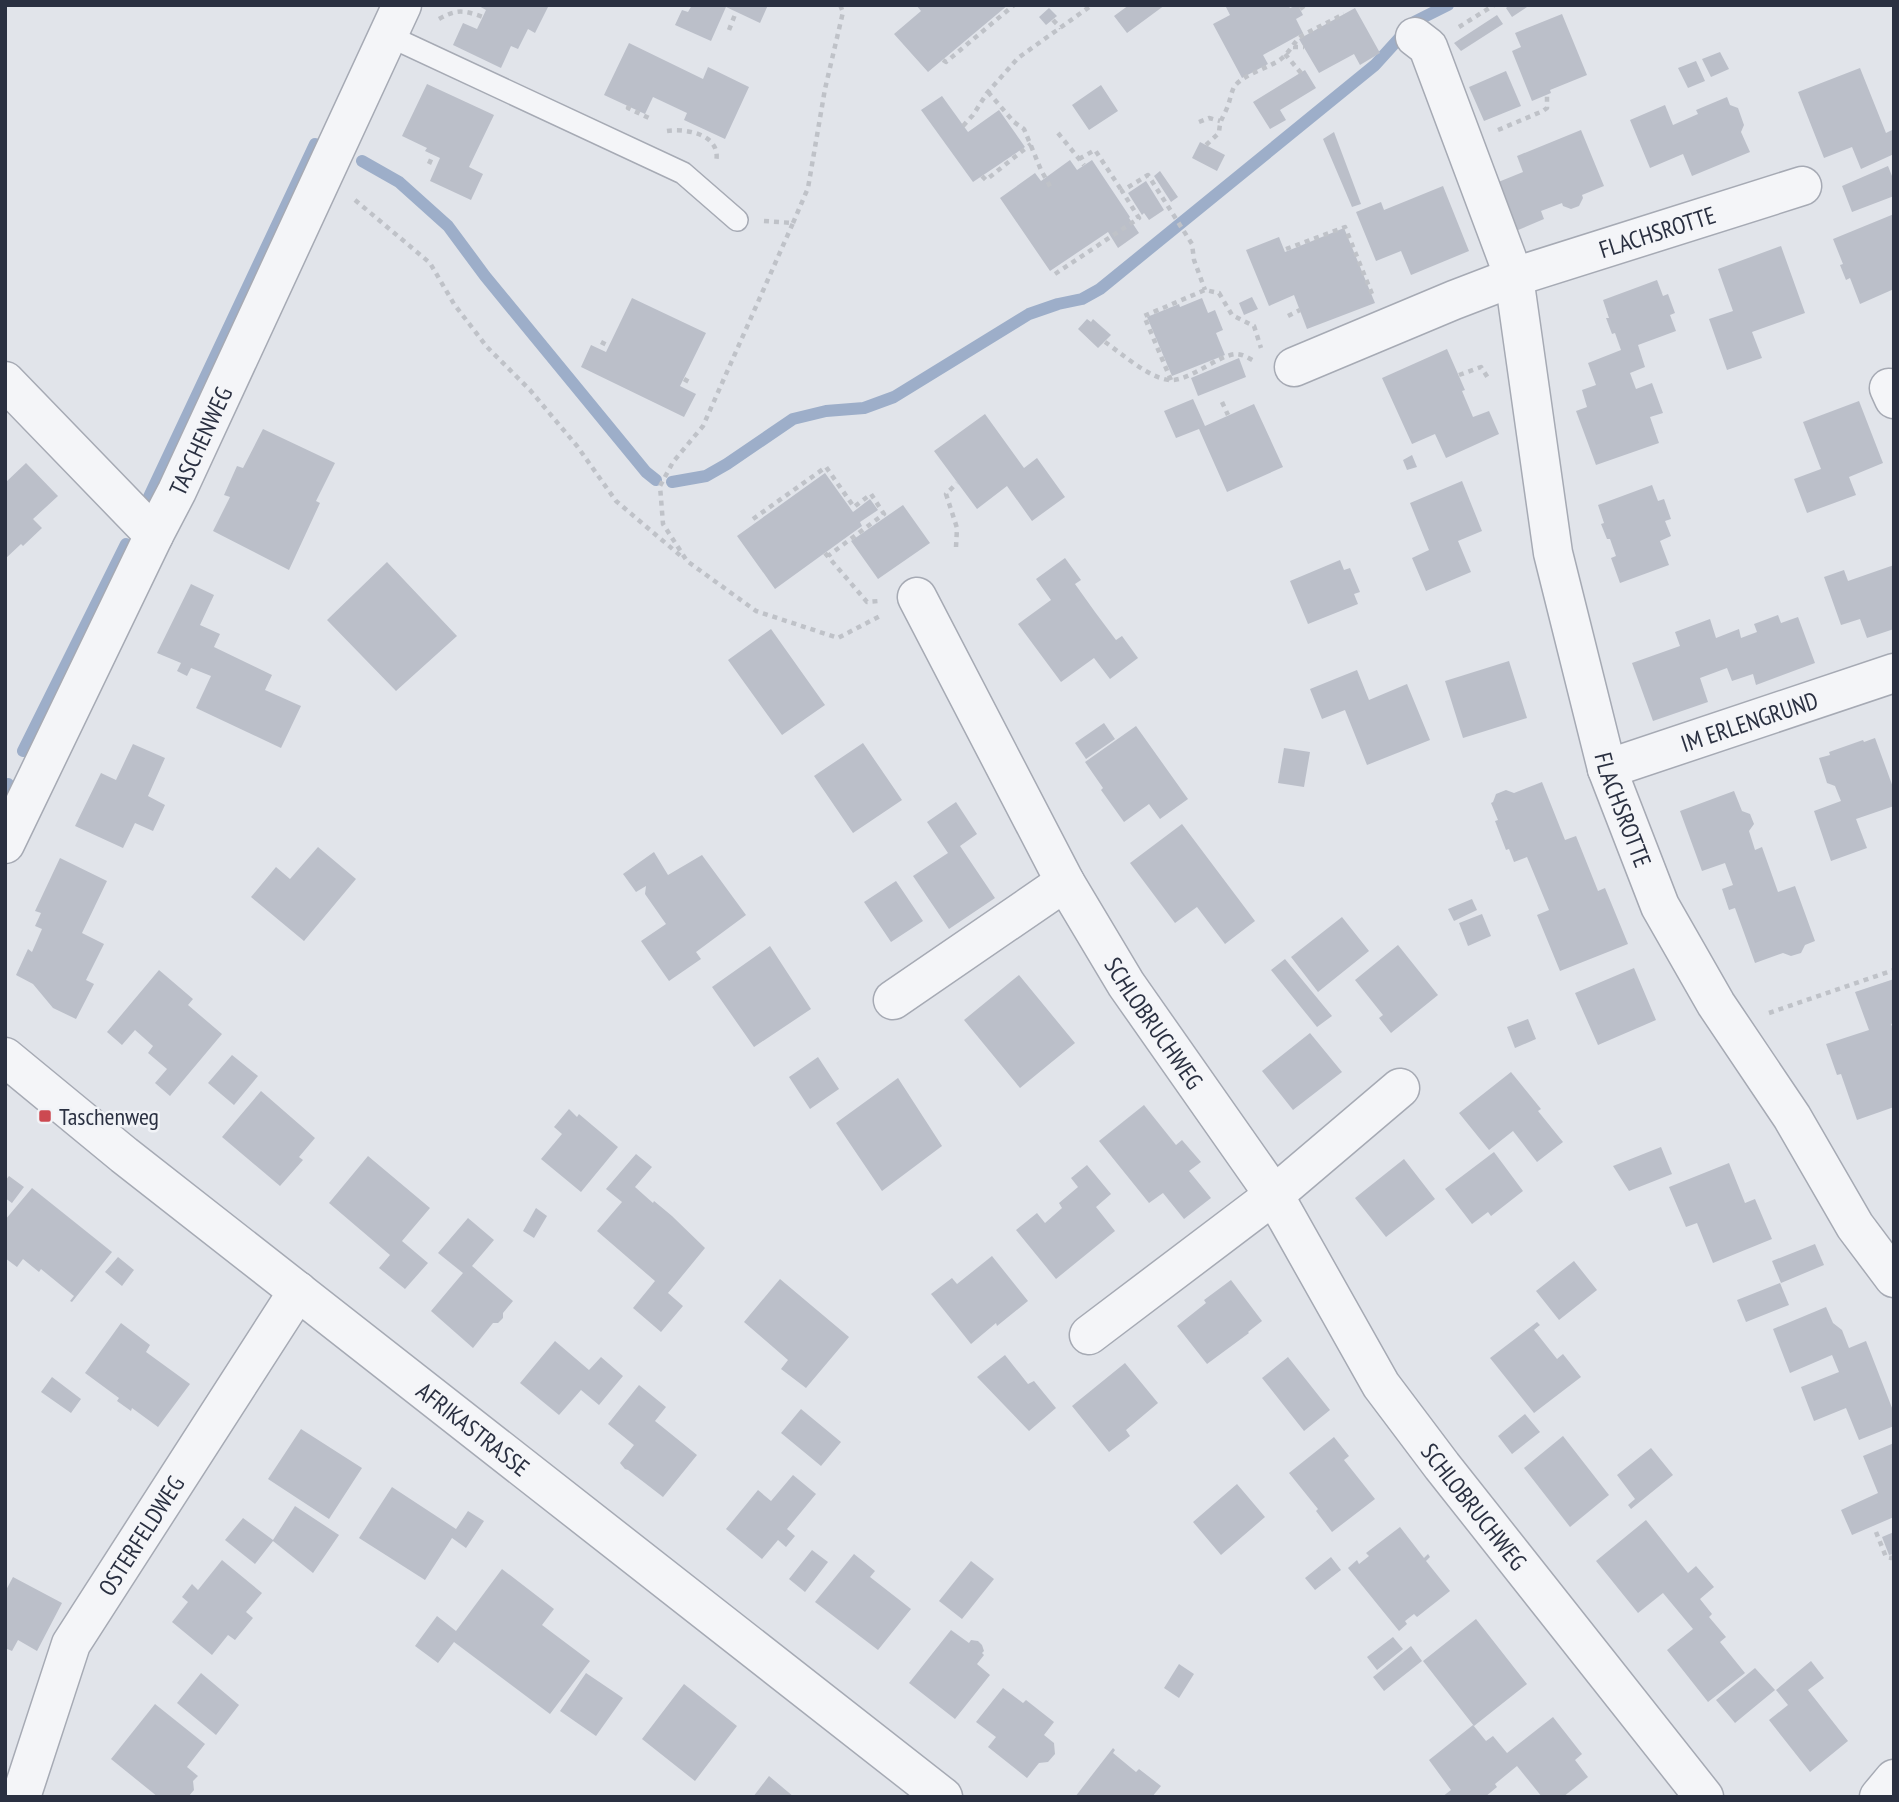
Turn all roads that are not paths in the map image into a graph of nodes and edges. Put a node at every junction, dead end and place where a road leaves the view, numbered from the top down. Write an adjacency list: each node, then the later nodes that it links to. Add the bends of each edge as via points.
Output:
1 (407, 21): 4 (lane, via 683,173); 8 (street, TASCHENWEG, via 325,169)
2 (1415, 37): 5 (street, FLACHSROTTE, via 1428,47)
3 (1802, 186): 5 (street, FLACHSROTTE)
4 (737, 220)
5 (1514, 278): 6 (street, FLACHSROTTE); 11 (street, FLACHSROTTE, via 1553,553)
6 (1272, 363)
7 (5, 381): 8 (street)
8 (154, 535): 12 (street, TASCHENWEG)
9 (917, 597): 13 (street, SCHLOBRUCHWEG)
10 (1894, 673): 11 (street, IM ERLENGRUND)
11 (1607, 769): 18 (street, FLACHSROTTE, via 1660,906 1855,1227)
12 (5, 844)
13 (1065, 883): 14 (street); 17 (street, SCHLOBRUCHWEG, via 1126,984)
14 (893, 1000)
15 (5, 1058): 19 (street, AFRIKASTRASSE)
16 (1400, 1088): 17 (street)
17 (1274, 1195): 20 (street); 24 (street, SCHLOBRUCHWEG, via 1381,1385)
18 (1894, 1278)
19 (298, 1290): 22 (street, OSTERFELDWEG, via 71,1644); 23 (street, AFRIKASTRASSE)
20 (1089, 1335)
21 (1894, 1779): 25 (street)
22 (21, 1797)
23 (943, 1797)
24 (1704, 1797)
25 (1879, 1797)

